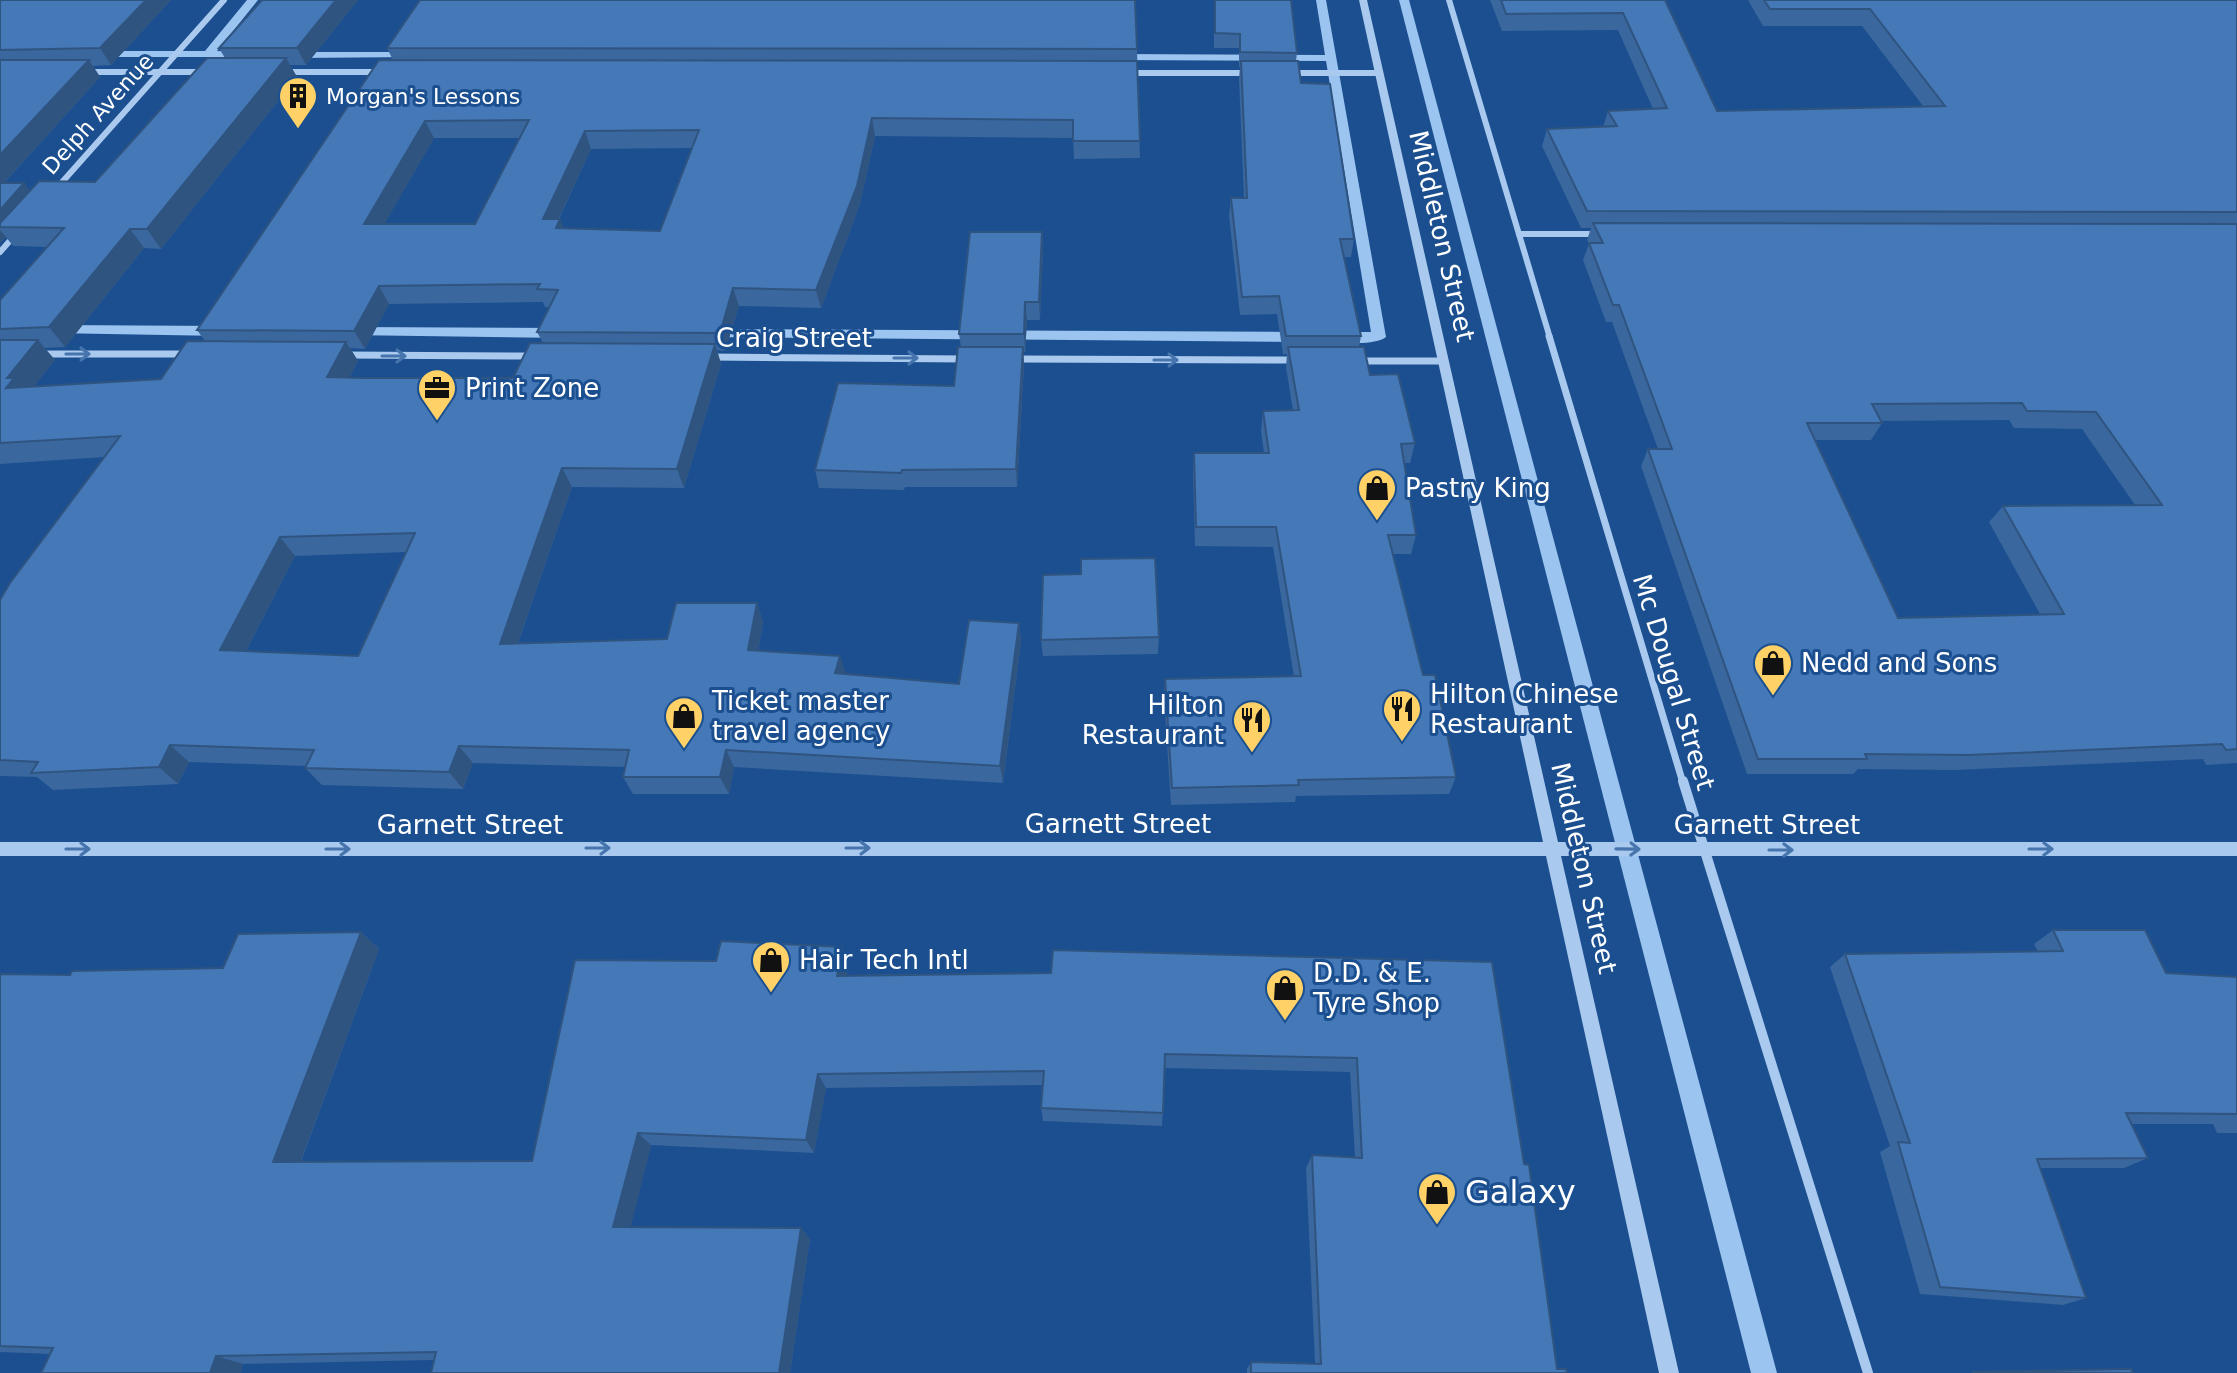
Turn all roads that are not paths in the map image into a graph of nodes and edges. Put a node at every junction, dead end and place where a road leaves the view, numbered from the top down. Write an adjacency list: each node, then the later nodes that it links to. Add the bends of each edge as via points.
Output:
1 (224, 0): 4 (street, Delph Avenue)
2 (1363, 0): 12 (street, Middleton Street)
3 (1449, 0): 15 (street, Mc Dougal Street)
4 (163, 69): 5 (street); 6 (street); 13 (street, Delph Avenue)
5 (73, 71)
6 (208, 72)
7 (272, 72): 8 (street)
8 (383, 72)
9 (1116, 73): 10 (street)
10 (1259, 73)
11 (1275, 73): 12 (street)
12 (1379, 73): 27 (street, Middleton Street)
13 (50, 196)
14 (20, 230): 17 (street)
15 (1519, 234): 16 (street); 31 (street, Mc Dougal Street)
16 (1614, 234)
17 (0, 252)
18 (32, 354): 19 (street, one-way to 19)
19 (190, 354)
20 (333, 355): 21 (street, one-way to 21)
21 (539, 356)
22 (698, 357): 23 (street, Craig Street, one-way to 23)
23 (983, 359)
24 (999, 359): 25 (street, one-way to 25)
25 (1301, 360)
26 (1348, 361): 27 (street)
27 (1443, 361): 28 (street, Middleton Street)
28 (1553, 847): 29 (street, Garnett Street, one-way to 28); 31 (street, Garnett Street, one-way to 31); 32 (street, Middleton Street)
29 (0, 849)
30 (2237, 849): 31 (street, Garnett Street, one-way to 30)
31 (1703, 850): 33 (street, Mc Dougal Street)
32 (1669, 1373)
33 (1868, 1373)

